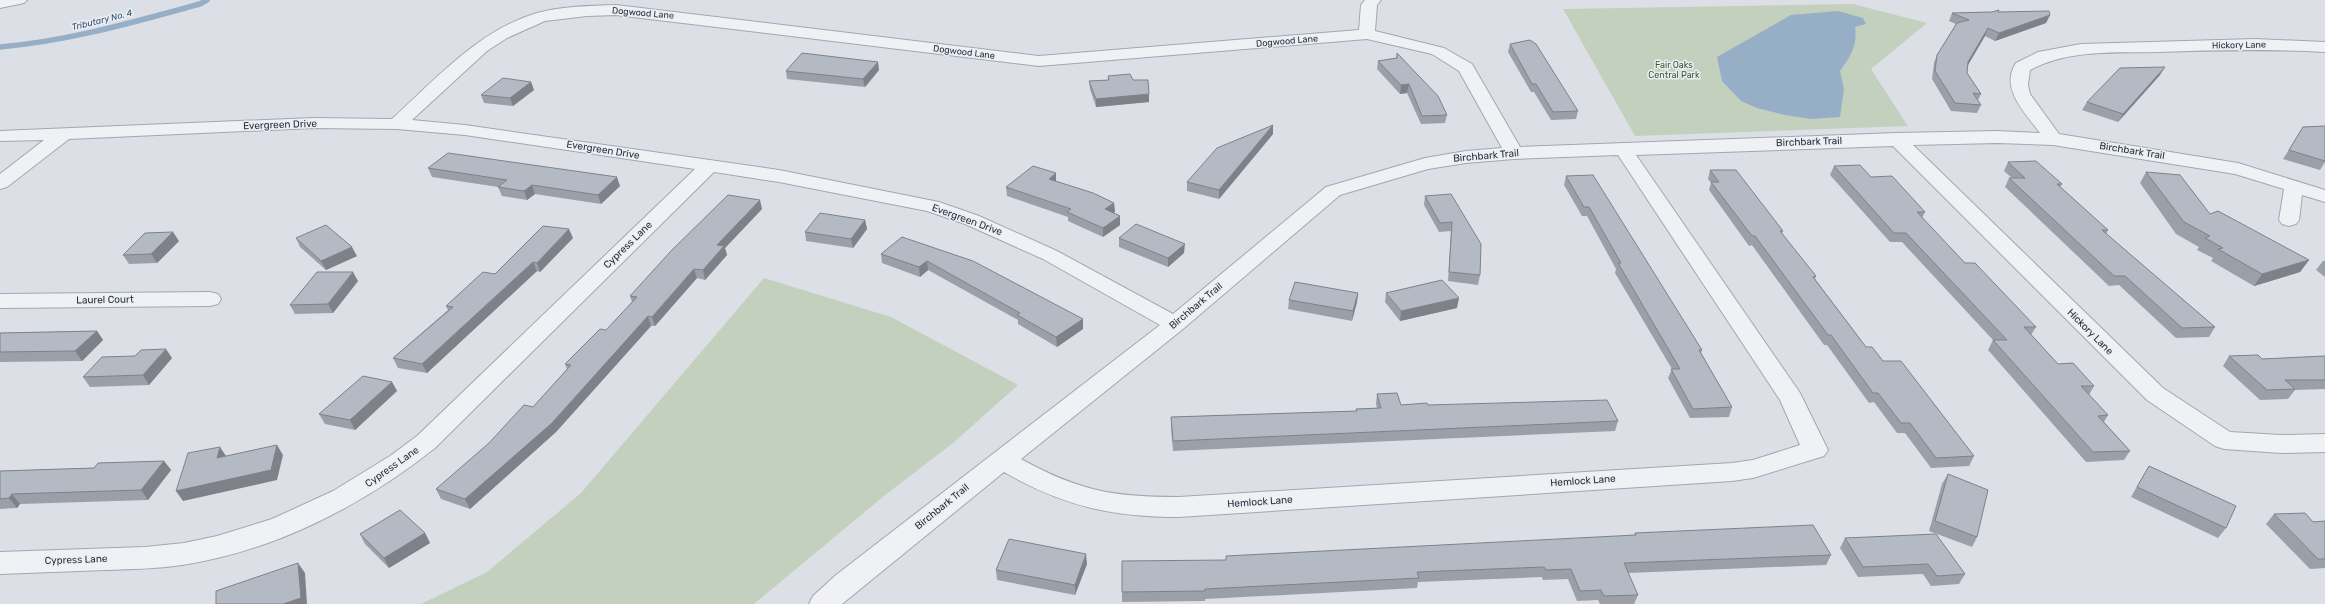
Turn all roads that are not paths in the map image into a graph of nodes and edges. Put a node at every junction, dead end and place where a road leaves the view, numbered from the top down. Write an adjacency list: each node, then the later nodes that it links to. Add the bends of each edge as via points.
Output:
1 (19, 0): 3 (street)
2 (1373, 0): 4 (street, via 1369,5)
3 (0, 3)
4 (1367, 34): 6 (street, Dogwood Lane, via 1039,60 640,12 600,10 536,14 480,48); 12 (street, Dogwood Lane, via 1438,51 1466,68)
5 (2325, 47): 10 (street, Hickory Lane, via 2277,44 2081,49 2044,56 2022,68 2019,85 2027,103)
6 (397, 124): 7 (street, Evergreen Drive, via 313,123); 13 (street, Evergreen Drive, via 465,130)
7 (62, 135): 8 (street, Evergreen Drive); 14 (street)
8 (0, 136)
9 (1896, 139): 10 (street, Birchbark Trail, via 1966,137); 11 (street, Birchbark Trail); 21 (street, Hickory Lane, via 2155,394 2224,440 2281,444)
10 (2053, 140): 15 (street, Birchbark Trail, via 2238,169)
11 (1623, 149): 12 (street, Birchbark Trail); 22 (street, Hemlock Lane, via 1791,399 1815,450 1754,469 1732,472 1179,507 1132,506 1078,496)
12 (1514, 153): 20 (street, Birchbark Trail, via 1460,157 1425,164 1334,191)
13 (708, 167): 20 (street, Evergreen Drive, via 779,176 932,206 1050,255); 23 (street, Cypress Lane, via 426,442 404,461 349,495 254,537 184,554 147,558)
14 (0, 183)
15 (2294, 186): 16 (street, Birchbark Trail); 17 (street)
16 (2325, 196)
17 (2289, 220)
18 (210, 299): 19 (street, Laurel Court)
19 (0, 301)
20 (1175, 324): 22 (street, Birchbark Trail)
21 (2325, 443)
22 (1001, 459): 24 (street, Birchbark Trail)
23 (0, 563)
24 (823, 604)

